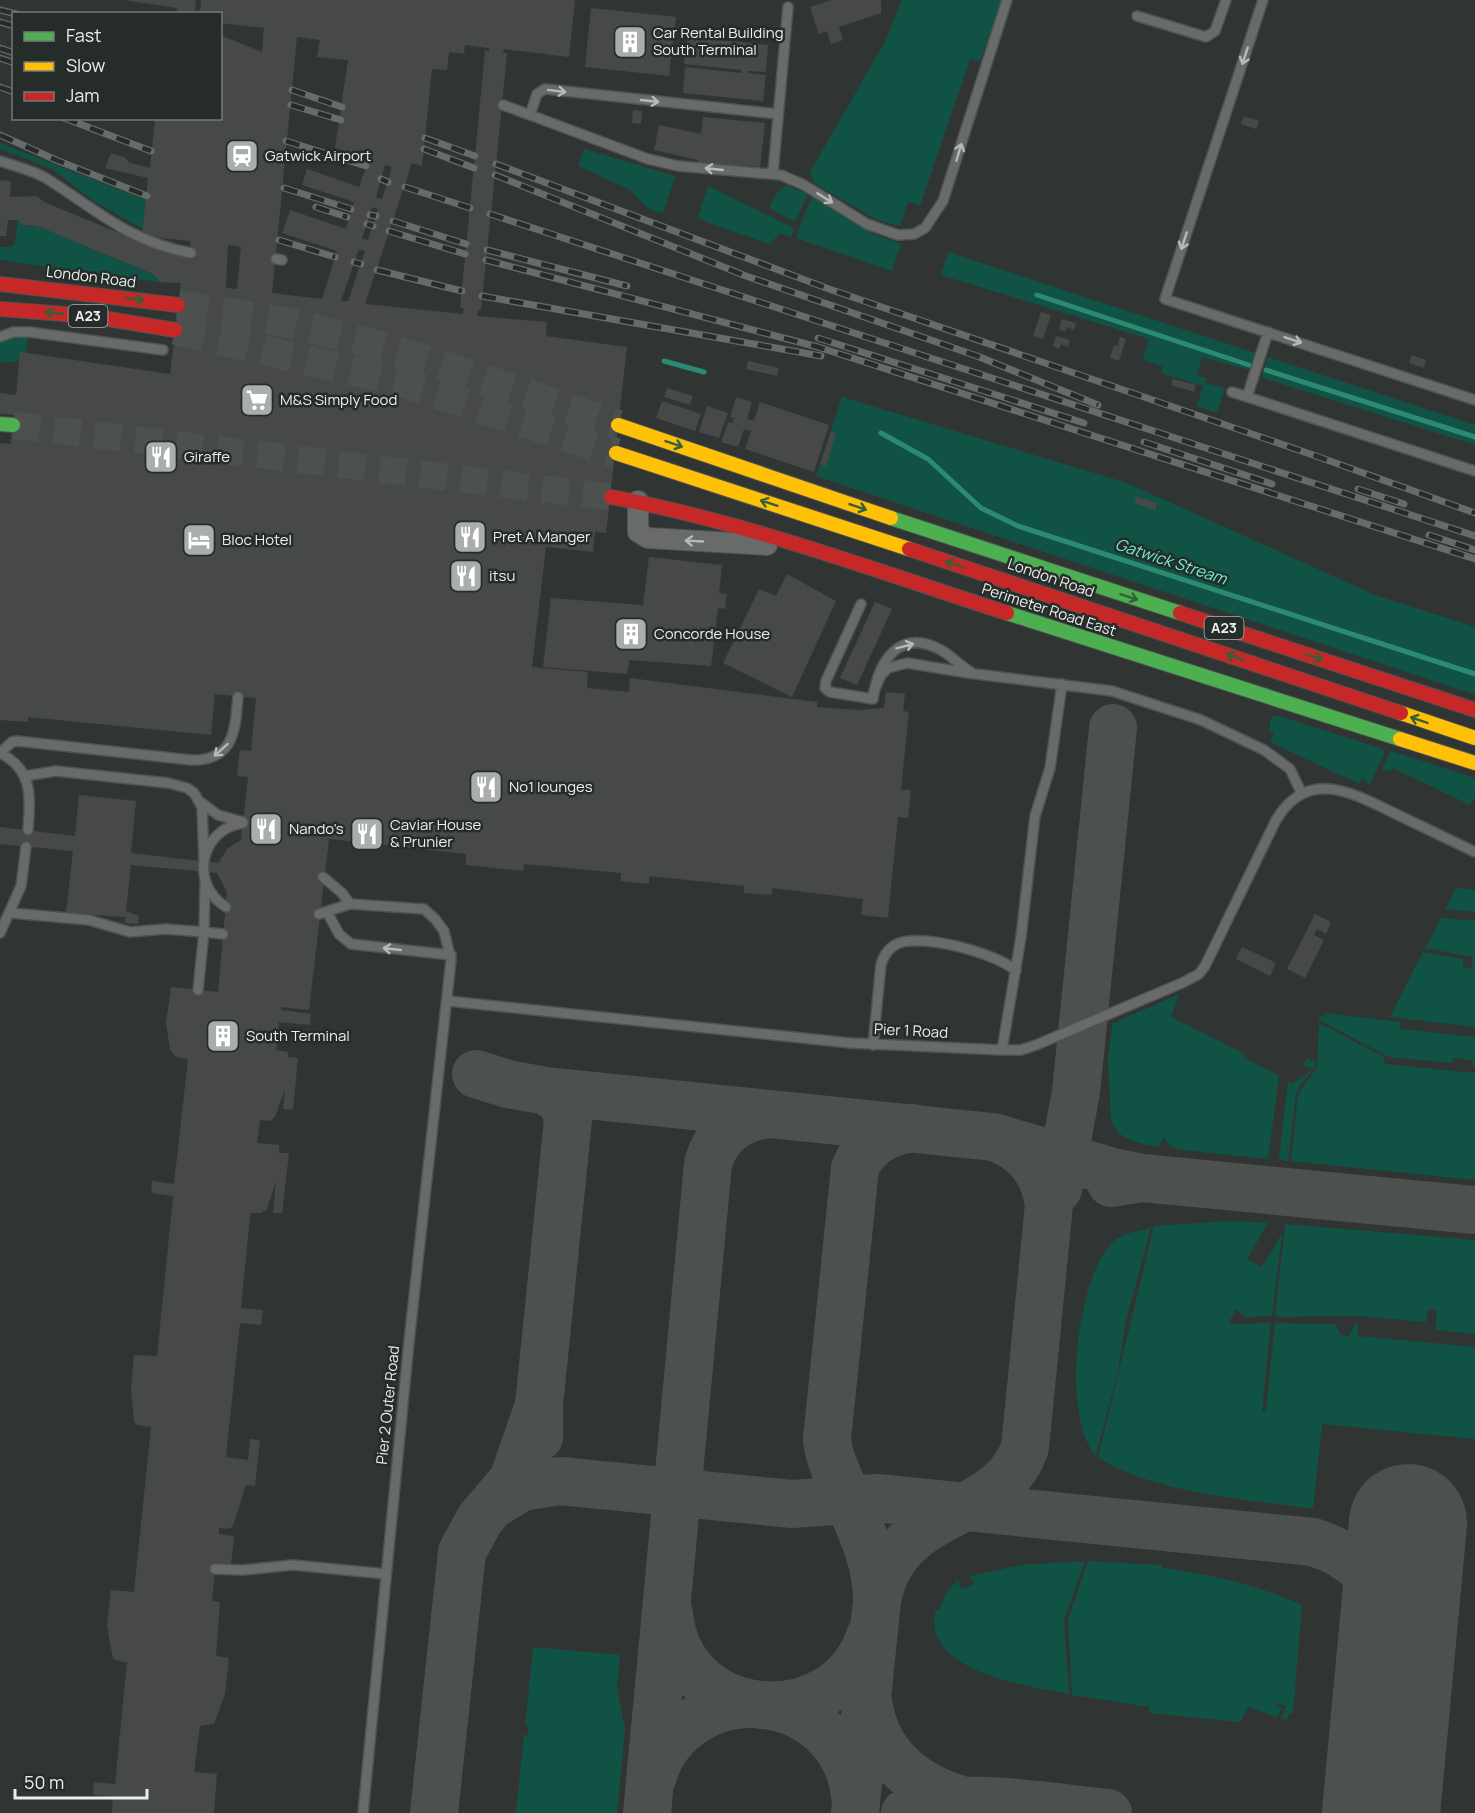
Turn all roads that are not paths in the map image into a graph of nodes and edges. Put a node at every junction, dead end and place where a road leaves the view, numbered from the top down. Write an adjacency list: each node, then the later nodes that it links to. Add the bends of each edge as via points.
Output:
1 (1007, 0): 10 (lane, one-way to 1, via 804,185 852,216 887,232 905,235 925,228 948,187)
2 (1226, 0): 5 (lane, via 1215,31 1206,36)
3 (1263, 0): 16 (lane, one-way to 16, via 1165,299)
4 (788, 7): 7 (lane)
5 (1137, 16)
6 (503, 105): 8 (lane)
7 (778, 114): 8 (lane, one-way to 7, via 537,94 545,89); 10 (lane)
8 (530, 115): 10 (lane, one-way to 8, via 678,166 648,159)
9 (0, 161): 11 (lane, via 43,177 105,220 144,240)
10 (773, 173)
11 (191, 253)
12 (0, 284): 13 (main road, London Road / A23, one-way to 13)
13 (178, 304)
14 (0, 309): 15 (main road, A23, one-way to 14, via 90,316)
15 (175, 330)
16 (1268, 332): 20 (lane); 21 (lane, one-way to 21)
17 (0, 337): 18 (lane, via 29,332)
18 (163, 350)
19 (1232, 392): 20 (lane)
20 (1247, 397): 24 (lane)
21 (1475, 400)
22 (618, 425): 33 (main road, London Road / A23, one-way to 33, via 984,550)
23 (616, 453): 34 (main road, London Road / A23, one-way to 23)
24 (1475, 471)
25 (611, 497): 26 (main road, Perimeter Road East)
26 (638, 501): 27 (main road, Perimeter Road East); 27 (street, one-way to 26, via 648,538 637,529)
27 (794, 545): 36 (main road, Perimeter Road East)
28 (861, 604): 32 (lane, via 825,684 833,694)
29 (976, 674): 30 (lane); 32 (lane, via 896,663 883,672); 32 (lane, one-way to 29, via 886,656 898,647 935,647)
30 (1062, 684): 38 (lane, via 1127,694 1210,724 1282,761 1294,775); 53 (lane, via 1050,768 1035,816)
31 (238, 697): 35 (lane, one-way to 35, via 231,741 210,759 12,742)
32 (873, 699)
33 (1475, 710)
34 (1475, 738)
35 (0, 753): 37 (lane)
36 (1475, 763)
37 (25, 776): 39 (lane, via 56,771 175,784 190,790); 40 (lane, via 31,791)
38 (1302, 794): 42 (lane, via 1325,788 1349,792); 57 (lane, Pier 1 Road, via 1287,803 1276,820 1199,974 1036,1045)
39 (200, 802): 43 (lane, via 204,816); 43 (lane, via 218,815 243,822 217,835)
40 (28, 830)
41 (26, 847): 48 (lane, via 21,886)
42 (1475, 852)
43 (204, 861): 45 (lane)
44 (323, 877): 46 (lane)
45 (205, 883): 47 (lane); 49 (lane)
46 (350, 904): 52 (lane, via 424,909 441,926); 52 (lane, one-way to 46, via 351,944 323,913)
47 (226, 907)
48 (10, 913): 49 (lane, via 89,920 130,932); 50 (lane)
49 (204, 932): 51 (lane); 54 (lane)
50 (0, 933)
51 (223, 934)
52 (451, 955): 55 (lane, Pier 2 Outer Road)
53 (1016, 971): 56 (lane, via 997,958 961,948 918,942 898,944 886,953 881,964); 57 (lane)
54 (198, 990)
55 (448, 1001): 56 (lane, Pier 1 Road); 59 (lane, Pier 2 Outer Road)
56 (873, 1045): 57 (lane, Pier 1 Road)
57 (1002, 1050)
58 (215, 1569): 59 (lane, via 293,1565)
59 (386, 1574): 60 (lane, Pier 2 Outer Road)
60 (363, 1813)

